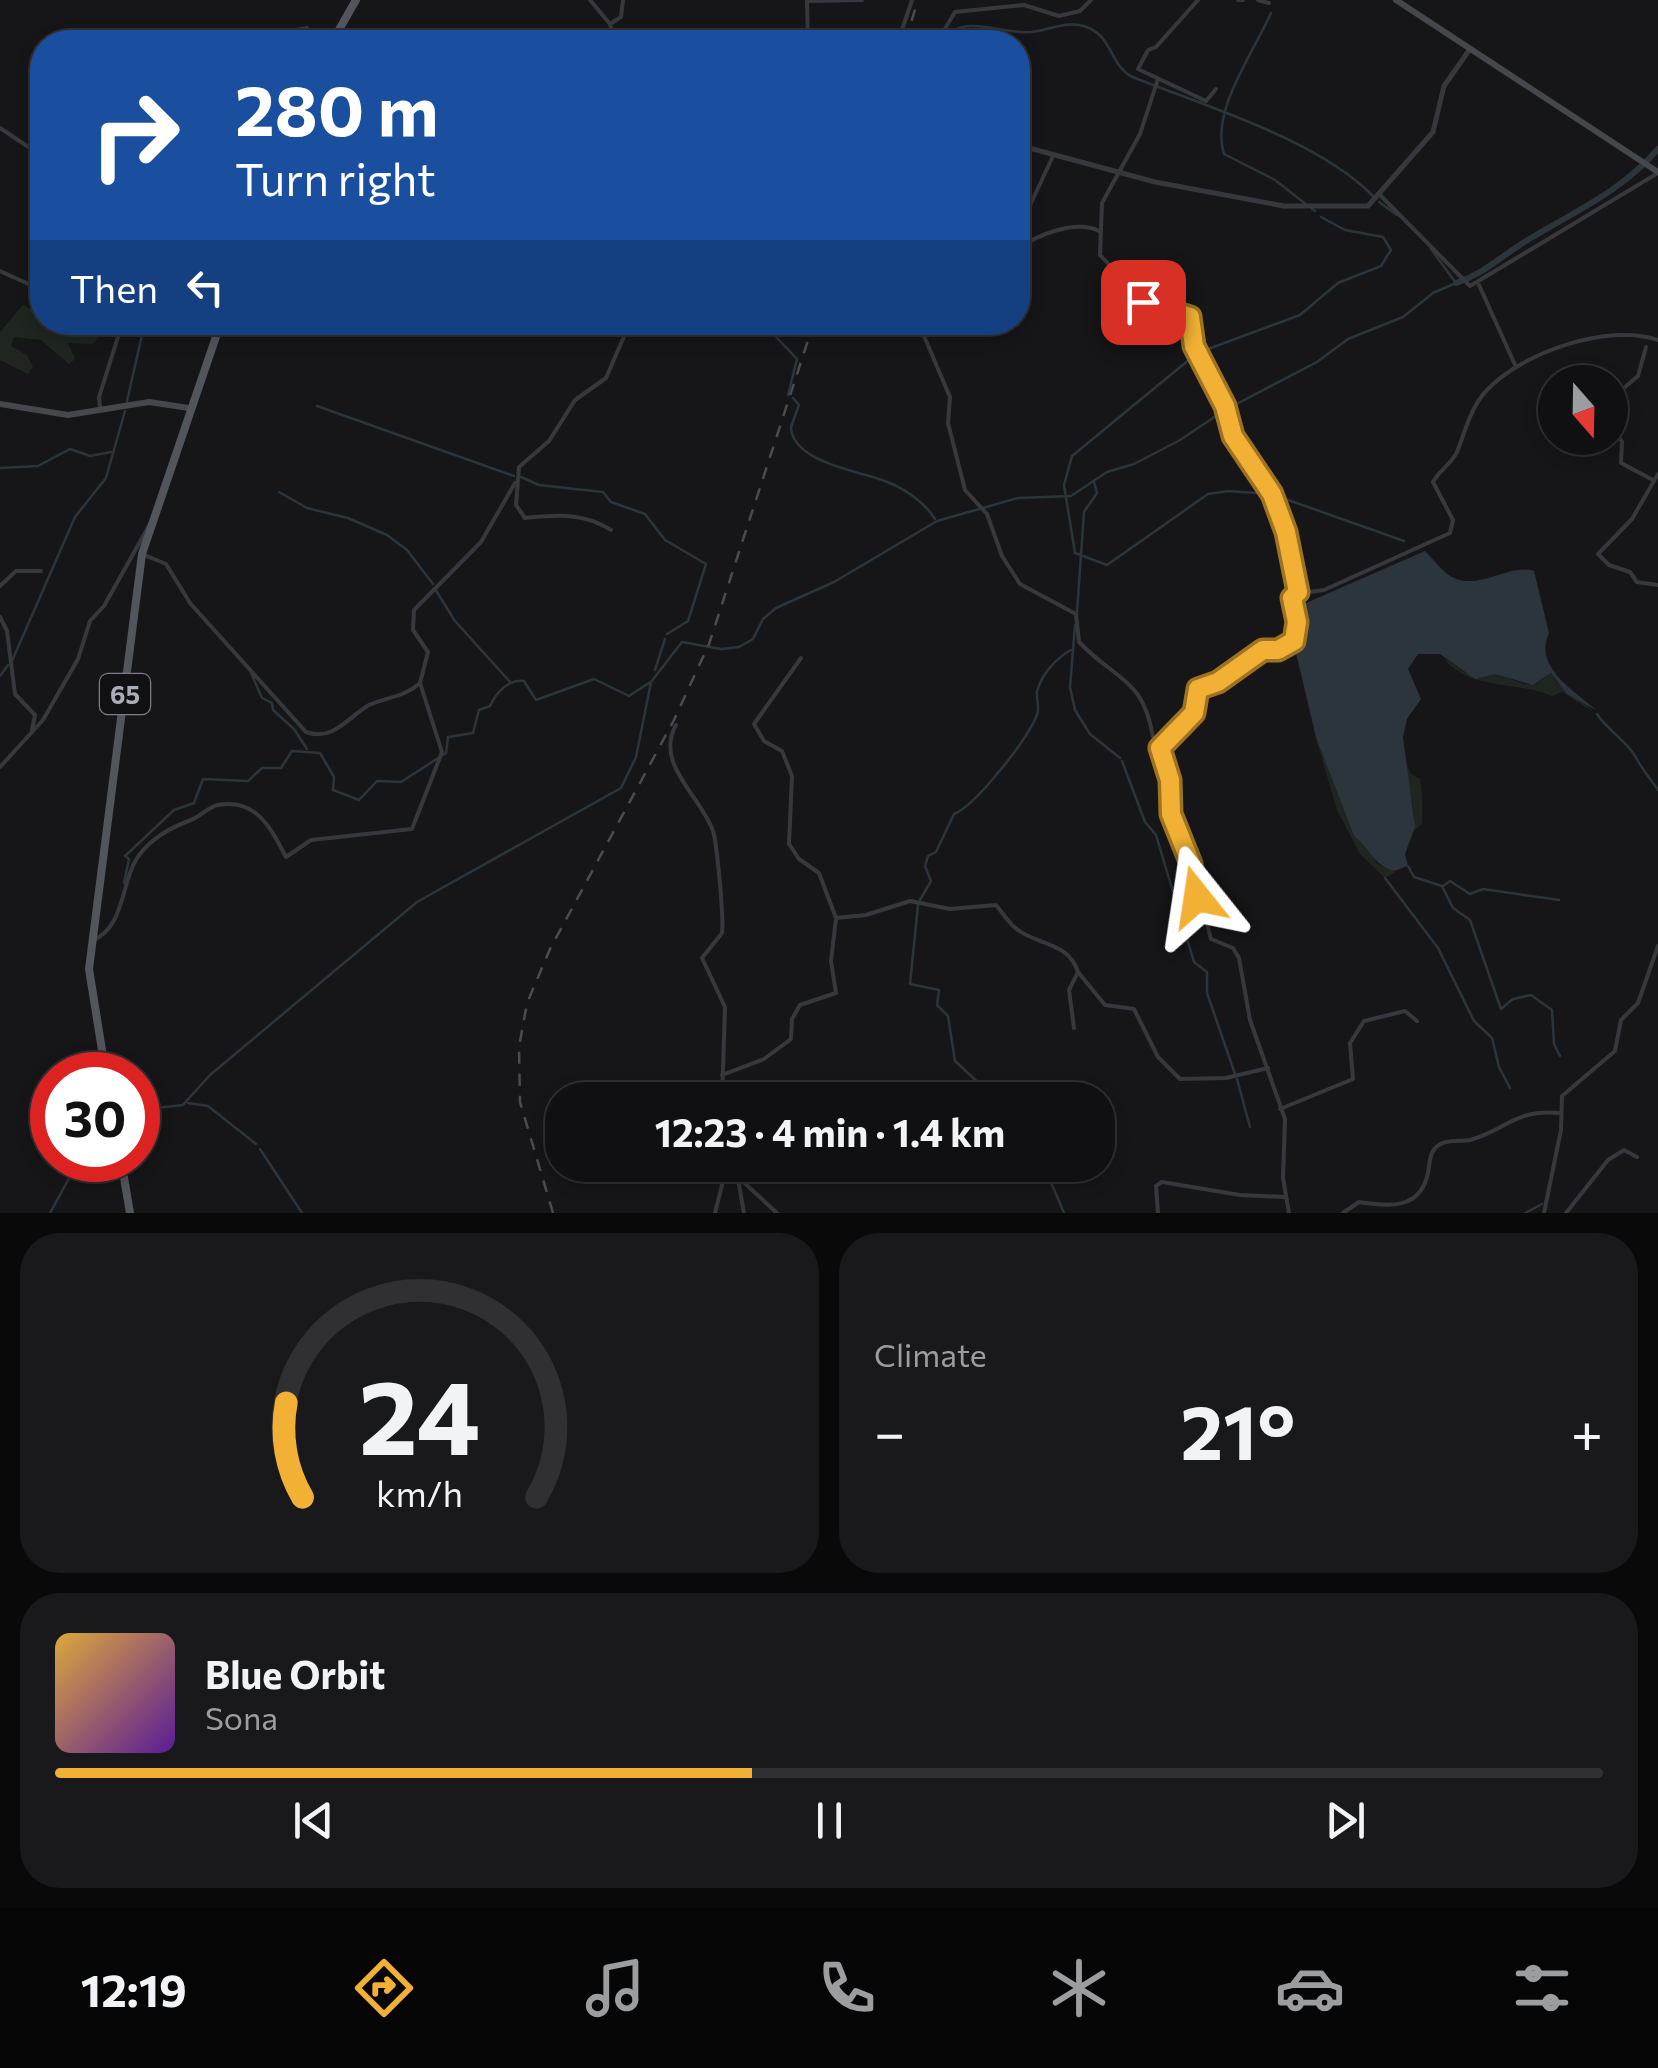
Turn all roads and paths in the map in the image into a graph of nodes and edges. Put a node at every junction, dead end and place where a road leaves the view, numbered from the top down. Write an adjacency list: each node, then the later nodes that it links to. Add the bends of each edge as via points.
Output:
1 (356, 0): 12 (main road)
2 (590, 0): 11 (street)
3 (623, 0): 11 (street, via 622,17)
4 (862, 0): 14 (street, via 807,1)
5 (912, 0): 15 (street)
6 (1091, 0): 16 (street, via 1059,16 1024,6 955,12)
7 (1198, 0): 18 (street, via 1142,58 1139,70)
8 (1258, 0): 10 (street)
9 (1396, 0): 17 (main road)
10 (1269, 4)
11 (610, 24): 13 (street)
12 (339, 30)
13 (612, 30)
14 (808, 30)
15 (902, 30)
16 (943, 30)
17 (1470, 49): 24 (main road); 27 (street, via 1444,86 1433,132)
18 (1158, 79): 19 (street, via 1206,101); 25 (street)
19 (1216, 88)
20 (0, 128): 21 (street)
21 (30, 148)
22 (1030, 149): 23 (street)
23 (1053, 156): 25 (street); 28 (street)
24 (1656, 171): 26 (street); 32 (street)
25 (1120, 173): 27 (street, via 1298,208 1368,206); 29 (street, via 1102,203)
26 (1658, 185)
27 (1381, 196): 32 (street, via 1464,285)
28 (1030, 205)
29 (1099, 231): 30 (street, via 1055,231); 55 (street, via 1101,260 1143,302 1190,317 1194,346 1233,436 1272,494)
30 (1030, 243)
31 (0, 271): 33 (street)
32 (1479, 284): 40 (street)
33 (30, 285)
34 (118, 335): 44 (street, via 99,397)
35 (216, 335): 43 (main road, 65)
36 (625, 335): 48 (street, via 606,378 575,400 550,441 524,460)
37 (924, 335): 61 (street, via 950,397 947,416 964,488 987,514 1002,556 1020,584 1076,614 1079,642 1135,687 1153,738)
38 (1658, 340): 40 (street, via 1639,334 1589,340)
39 (1646, 347): 41 (street, via 1638,376)
40 (1516, 367): 55 (street, via 1482,395 1456,453 1435,478 1454,520 1450,533 1324,590)
41 (1628, 385)
42 (0, 404): 44 (main road, via 48,414)
43 (189, 408): 44 (main road, via 158,402); 49 (main road, 65)
44 (101, 412)
45 (1621, 455): 47 (street, via 1621,463)
46 (1658, 474): 47 (street)
47 (1653, 480): 53 (street, via 1632,519 1598,554 1636,582)
48 (516, 483): 50 (street, via 516,505 525,518 562,514); 58 (street, via 481,542 414,610 412,630 428,652)
49 (151, 522): 51 (main road, 65); 60 (street)
50 (611, 530)
51 (142, 554): 58 (street, via 166,564 190,603 306,732 330,732); 64 (main road, 65)
52 (41, 570): 54 (street, via 16,572)
53 (1658, 585)
54 (0, 586)
55 (1298, 592): 61 (street, via 1292,598 1294,641 1263,650 1218,682 1201,686 1194,713)
56 (0, 618): 60 (street, via 15,694 35,716)
57 (801, 658): 63 (street, via 754,724 764,741 782,751 792,776 790,844 819,873)
58 (420, 684): 64 (street, via 442,752 412,829 311,840 286,857 263,818 214,806 172,826 140,853 119,909 103,935)
59 (676, 725): 71 (street, via 668,746 718,853 722,933 702,958 726,1007)
60 (30, 734): 62 (street)
61 (1166, 741): 70 (street, via 1159,752 1170,780 1168,803 1202,916 1211,939 1239,958 1250,1020)
62 (0, 767)
63 (836, 918): 66 (street, via 910,901 950,909 991,904 1017,930 1067,953); 71 (street, via 834,996 800,1005 791,1039)
64 (92, 940): 69 (main road, 65, via 90,980)
65 (1658, 946): 74 (street, via 1638,1003 1621,1020 1615,1050 1568,1087)
66 (1078, 972): 68 (street, via 1068,990); 70 (street, via 1105,1006 1134,1009 1158,1057 1180,1078 1226,1078)
67 (1418, 1021): 73 (street, via 1404,1011 1364,1020 1350,1043 1353,1079)
68 (1074, 1028)
69 (102, 1052)
70 (1268, 1068): 73 (street)
71 (722, 1075): 72 (street)
72 (722, 1082)
73 (1280, 1110): 80 (street, via 1286,1124)
74 (1559, 1113): 87 (street, via 1512,1118 1475,1139 1441,1144 1409,1202 1389,1208 1359,1202); 88 (street)
75 (1637, 1157): 89 (street, via 1624,1150 1608,1160)
76 (125, 1182): 81 (main road)
77 (723, 1182): 82 (street)
78 (738, 1182): 83 (street)
79 (744, 1182): 84 (street)
80 (1285, 1197): 85 (street, via 1162,1182 1156,1186); 86 (street)
81 (130, 1213)
82 (715, 1213)
83 (744, 1213)
84 (777, 1213)
85 (1158, 1213)
86 (1289, 1213)
87 (1344, 1213)
88 (1544, 1213)
89 (1566, 1213)

